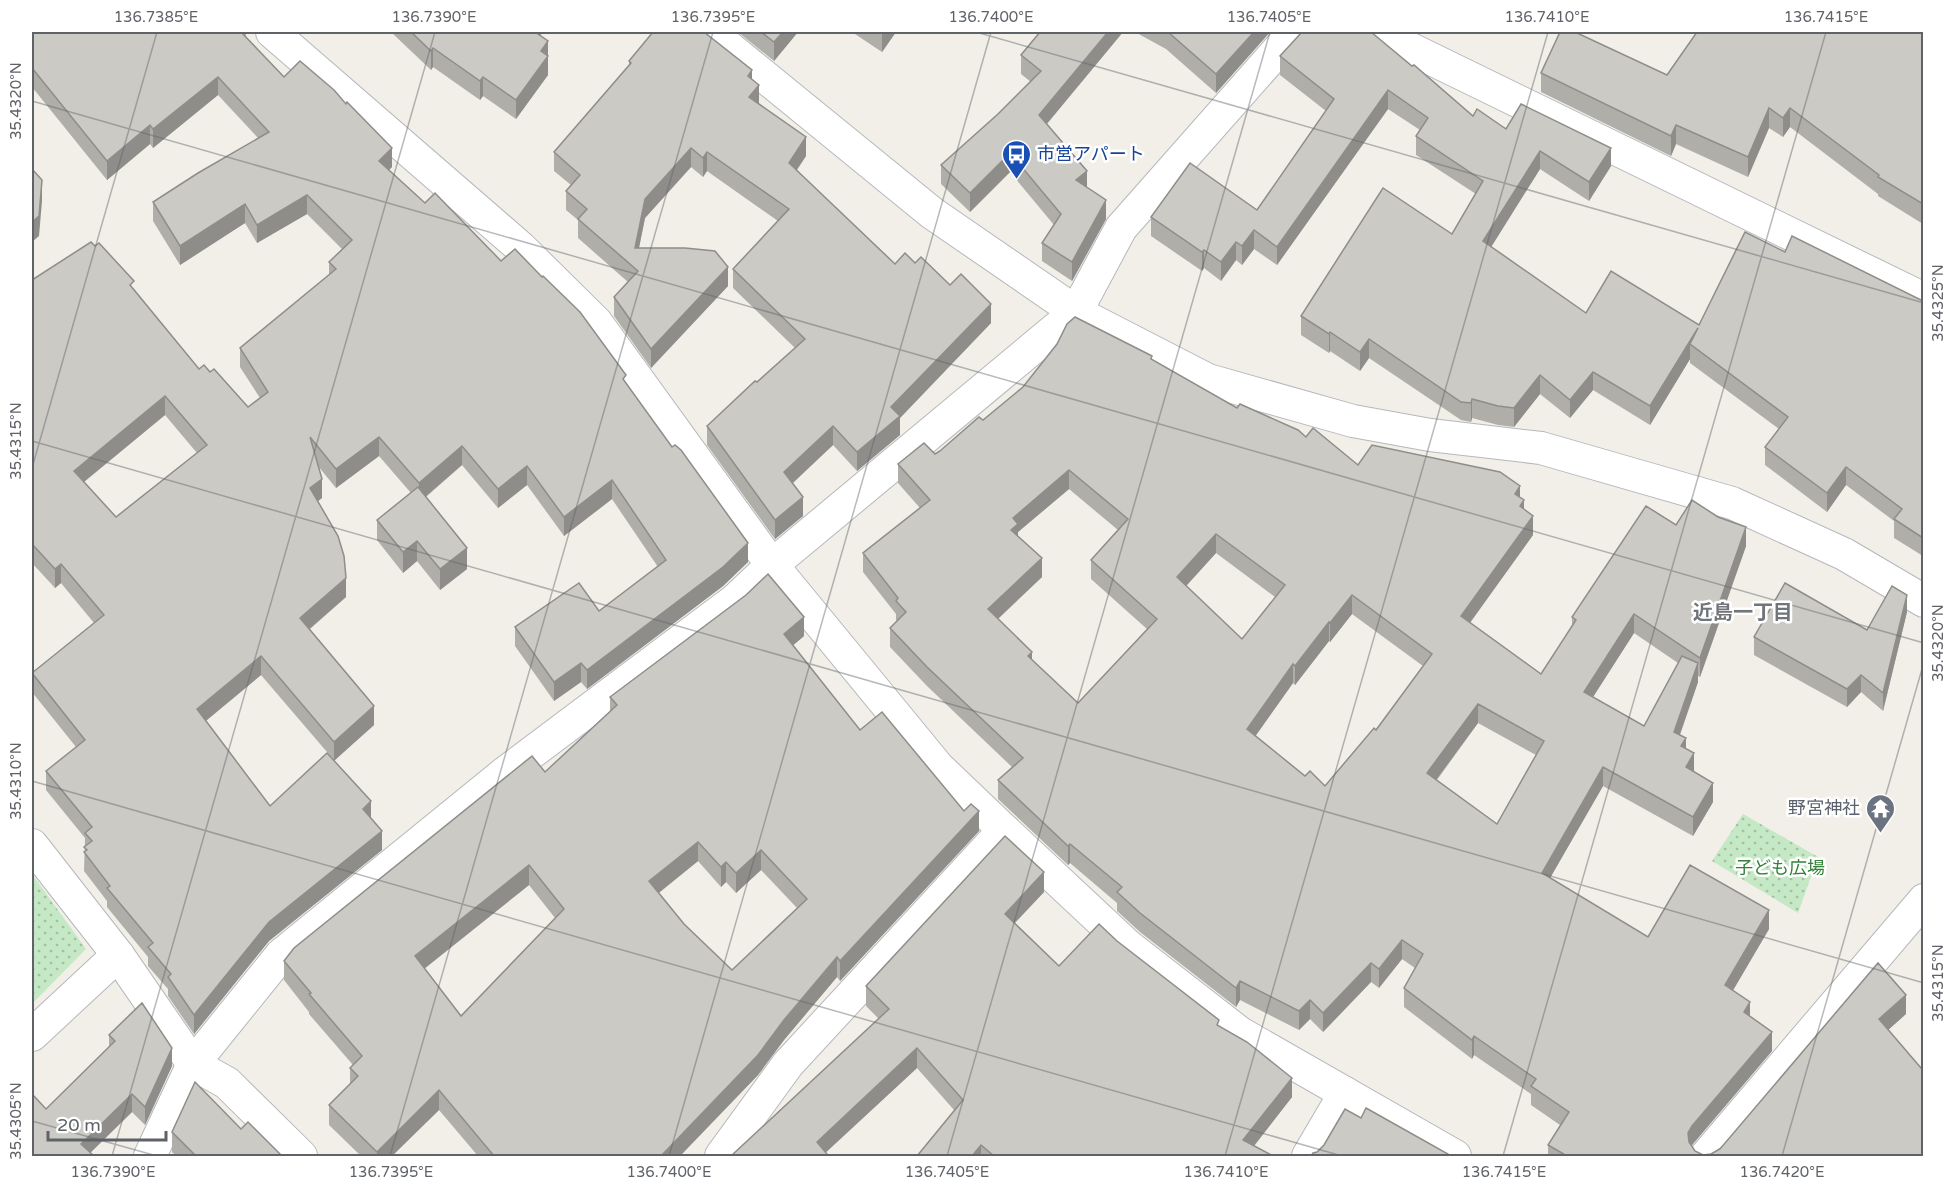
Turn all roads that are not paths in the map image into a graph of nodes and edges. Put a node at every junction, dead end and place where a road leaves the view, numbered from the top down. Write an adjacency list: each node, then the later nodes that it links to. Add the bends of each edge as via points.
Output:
1 (272, 32): 7 (street, via 520,247 596,322)
2 (710, 32): 6 (street, via 932,213)
3 (1294, 32): 6 (street, via 1121,228)
4 (1376, 32): 5 (street)
5 (1923, 299)
6 (1076, 312): 7 (street); 8 (street, via 1208,380 1353,421 1541,448 1732,503 1844,554)
7 (772, 565): 9 (street, via 938,767); 14 (street, via 735,600 506,772 281,955)
8 (1923, 601)
9 (1004, 830): 15 (street, via 1128,946 1240,1033); 18 (street, via 788,1064)
10 (32, 845): 12 (street)
11 (1923, 900): 21 (street)
12 (118, 955): 13 (street); 14 (street)
13 (32, 1035)
14 (193, 1064): 16 (street); 17 (street, via 227,1083)
15 (1345, 1093): 19 (street); 20 (street)
16 (150, 1156)
17 (301, 1156)
18 (721, 1156)
19 (1308, 1156)
20 (1455, 1156)
21 (1706, 1156)

